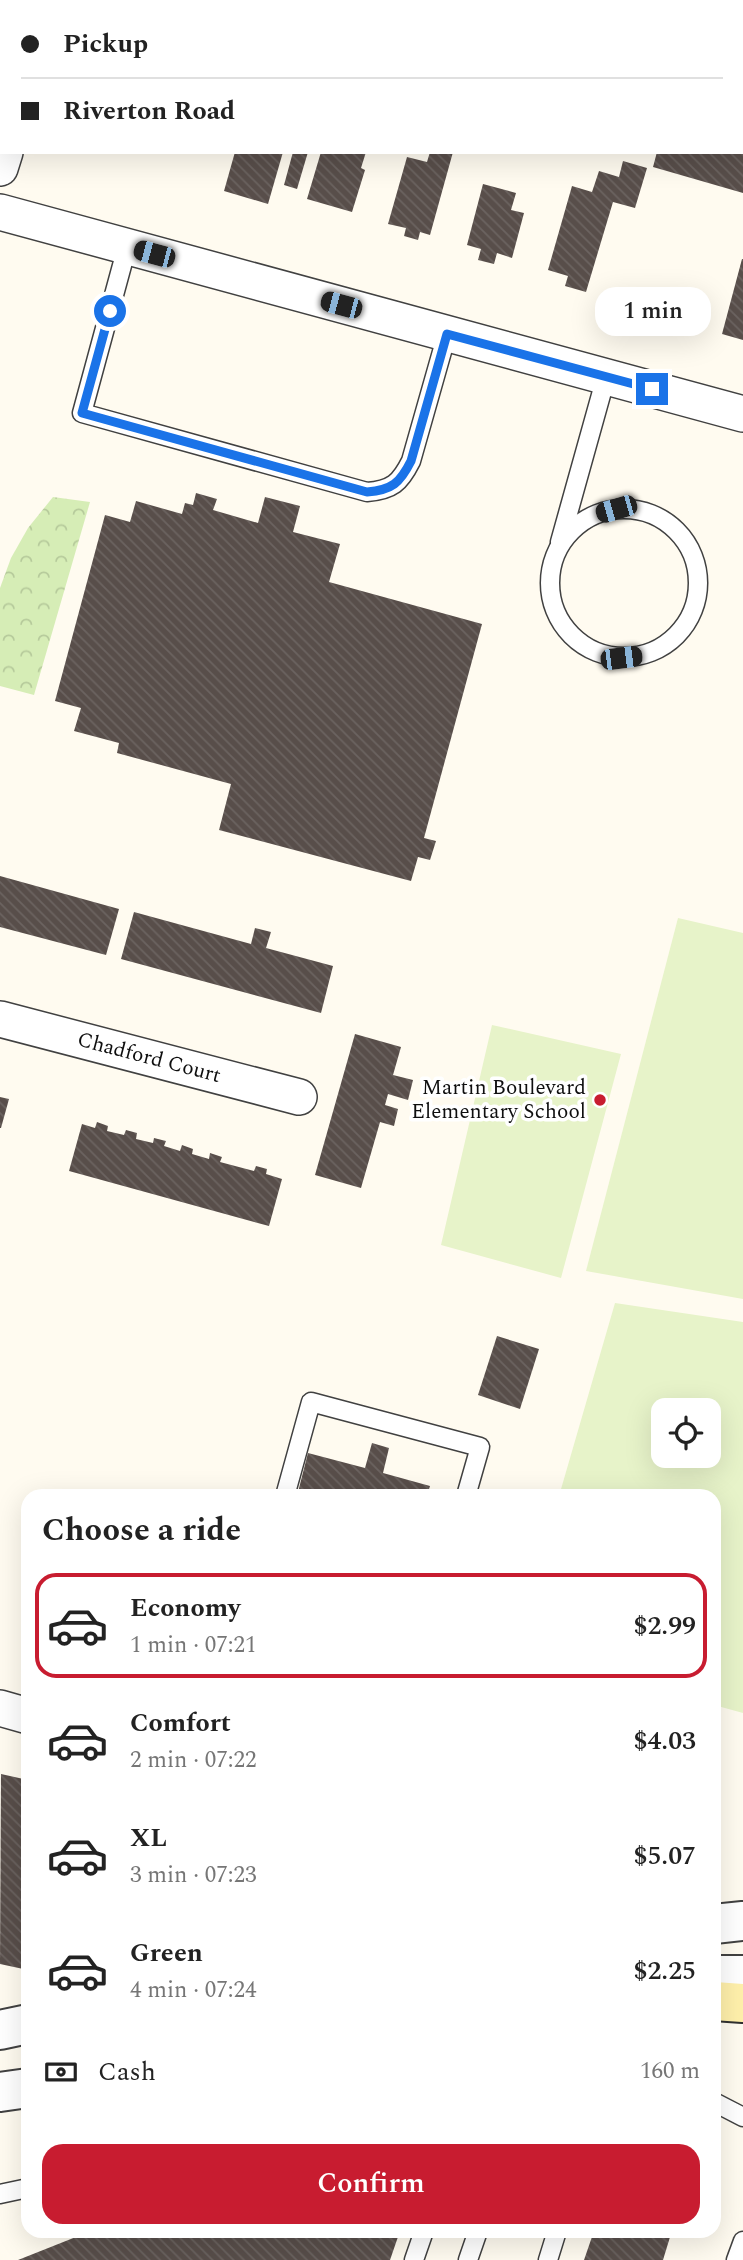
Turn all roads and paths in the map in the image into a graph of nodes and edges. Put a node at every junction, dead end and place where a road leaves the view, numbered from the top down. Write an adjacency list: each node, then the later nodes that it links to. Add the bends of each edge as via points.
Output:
1 (0, 212): 2 (street)
2 (127, 247): 3 (street); 3 (lane, via 82,413 354,489 385,491 403,477)
3 (447, 334): 4 (street)
4 (606, 377): 5 (street); 6 (lane)
5 (743, 414)
6 (558, 549): 6 (lane, via 550,573 551,598 560,622 576,640 597,653 621,658 645,655 667,644 685,626 695,605 698,580 694,556 681,535 663,519 640,510 616,509 593,516 572,530)
7 (0, 1019): 8 (street, Chadford Court)
8 (299, 1097)
9 (287, 1489): 10 (lane, via 311,1402 480,1447)
10 (468, 1489)
11 (0, 1708): 12 (street)
12 (21, 1714)
13 (743, 1921): 14 (street)
14 (721, 1923)
15 (721, 1975): 16 (street)
16 (743, 1975)
17 (721, 2001): 18 (main road)
18 (743, 2003)
19 (21, 2026): 20 (street)
20 (0, 2030)
21 (21, 2089): 22 (street)
22 (0, 2092)
23 (721, 2106): 24 (lane)
24 (743, 2117)
25 (21, 2190): 26 (lane)
26 (0, 2194)
27 (422, 2238): 31 (lane)
28 (476, 2238): 32 (lane)
29 (555, 2238): 33 (lane)
30 (743, 2241): 34 (lane)
31 (414, 2260)
32 (468, 2260)
33 (548, 2260)
34 (736, 2260)

